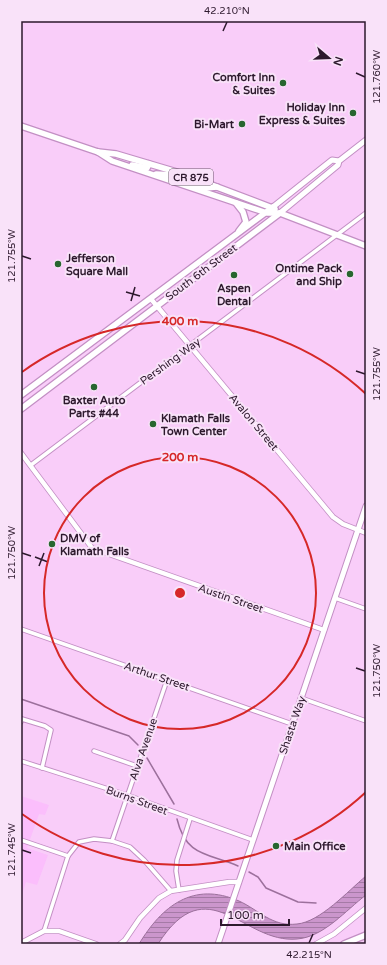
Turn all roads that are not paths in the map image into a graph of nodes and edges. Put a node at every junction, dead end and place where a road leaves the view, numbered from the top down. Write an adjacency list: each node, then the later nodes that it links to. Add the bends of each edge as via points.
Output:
1 (21, 126): 3 (main road, CR 875)
2 (366, 140): 4 (main road, South 6th Street)
3 (98, 152): 5 (main road, CR 875); 6 (main road, CR 875, via 116,154)
4 (339, 161): 12 (main road, South 6th Street, via 332,160); 14 (main road, South 6th Street, via 338,165)
5 (119, 164): 6 (main road, via 147,168); 7 (main road, CR 875)
6 (149, 164): 8 (main road, CR 875)
7 (150, 174): 8 (main road, via 172,175 196,183); 9 (main road, CR 875)
8 (197, 179): 10 (main road, CR 875)
9 (171, 182): 10 (main road, via 177,179 204,188); 11 (main road, CR 875)
10 (219, 187): 12 (main road, CR 875)
11 (236, 202): 13 (main road, CR 875); 16 (main road, via 246,222)
12 (273, 207): 13 (main road, South 6th Street); 14 (main road, CR 875)
13 (267, 213): 14 (main road, CR 875); 16 (main road, South 6th Street)
14 (280, 213): 17 (main road); 20 (main road, South 6th Street)
15 (366, 213): 17 (street, Pershing Way)
16 (236, 236): 19 (main road, South 6th Street)
17 (336, 236): 18 (main road); 21 (street, Pershing Way)
18 (366, 246)
19 (151, 299): 20 (street, Avalon Street); 22 (main road, South 6th Street)
20 (157, 306): 21 (street, Avalon Street); 23 (main road, South 6th Street)
21 (191, 346): 25 (street, Pershing Way); 27 (street, Avalon Street, via 333,517)
22 (21, 395)
23 (21, 409)
24 (21, 453): 25 (street, Austin Street)
25 (31, 465): 32 (street, Austin Street, via 92,548)
26 (366, 506): 27 (main road, Shasta Way)
27 (358, 530): 28 (street, Avalon Street); 29 (main road, Shasta Way)
28 (366, 533)
29 (335, 598): 30 (street); 32 (main road, Shasta Way)
30 (366, 609)
31 (21, 629): 33 (street, Arthur Street)
32 (324, 630): 34 (main road, Shasta Way)
33 (167, 680): 37 (street, Arthur Street); 40 (street, Alva Avenue)
34 (301, 698): 35 (street); 37 (main road, Shasta Way)
35 (366, 721)
36 (21, 722): 41 (street, via 22,719 51,730)
37 (292, 724): 46 (main road, Shasta Way)
38 (94, 751): 40 (street)
39 (21, 761): 41 (street, Burns Street)
40 (137, 766): 42 (street, Alva Avenue)
41 (42, 768): 42 (street, Burns Street)
42 (127, 796): 43 (street, Burns Street); 45 (street, Alva Avenue)
43 (190, 819): 46 (street, Burns Street); 49 (street, via 177,860)
44 (21, 840): 47 (street)
45 (112, 840): 47 (street, via 94,839 79,842); 50 (street, via 130,847)
46 (253, 840): 48 (main road, Shasta Way)
47 (68, 856): 52 (street)
48 (239, 882): 49 (street); 57 (main road, Shasta Way)
49 (179, 890): 50 (street)
50 (171, 891): 56 (street, via 159,898)
51 (366, 908): 58 (street, via 334,934)
52 (44, 931): 54 (street); 55 (street, via 59,931)
53 (366, 936): 59 (main road)
54 (21, 943)
55 (96, 944)
56 (120, 944)
57 (218, 944)
58 (316, 944)
59 (344, 944)

